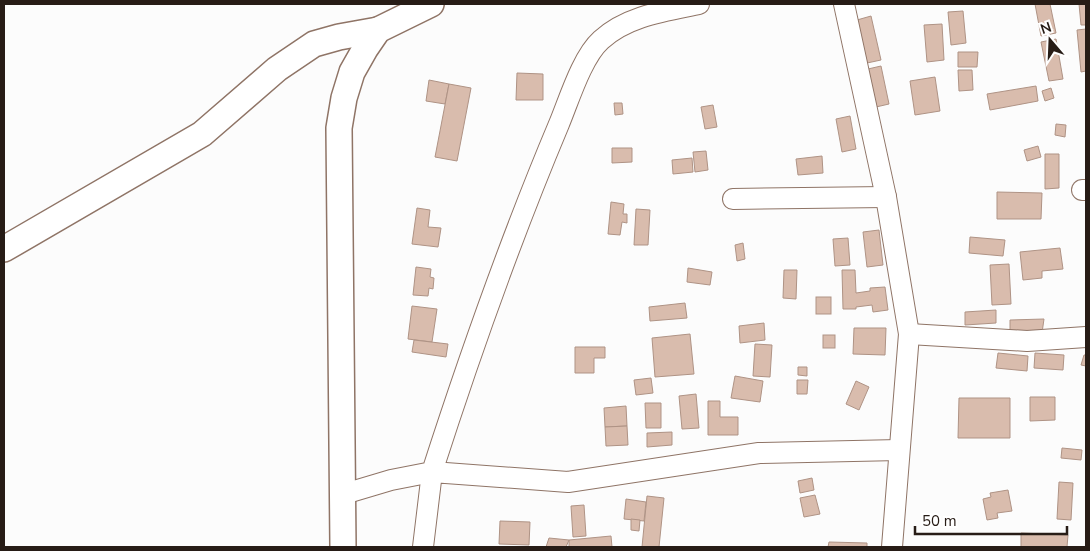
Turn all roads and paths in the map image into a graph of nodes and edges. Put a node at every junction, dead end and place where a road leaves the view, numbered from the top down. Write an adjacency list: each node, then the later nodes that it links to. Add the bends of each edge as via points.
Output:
1 (431, 4): 4 (street)
2 (699, 4): 11 (street, via 643,16 601,40 591,51 537,175 462,377)
3 (844, 4): 5 (street)
4 (378, 30): 7 (street, via 314,44 277,69 202,134); 12 (street, via 352,72 339,128)
5 (886, 197): 6 (street); 8 (street)
6 (733, 200)
7 (4, 249)
8 (909, 334): 9 (street, via 1027,341); 10 (street)
9 (1086, 337)
10 (899, 450): 11 (street, via 759,453 568,482); 15 (street)
11 (432, 472): 12 (street); 14 (street)
12 (344, 494): 13 (street)
13 (343, 547)
14 (423, 547)
15 (892, 547)

